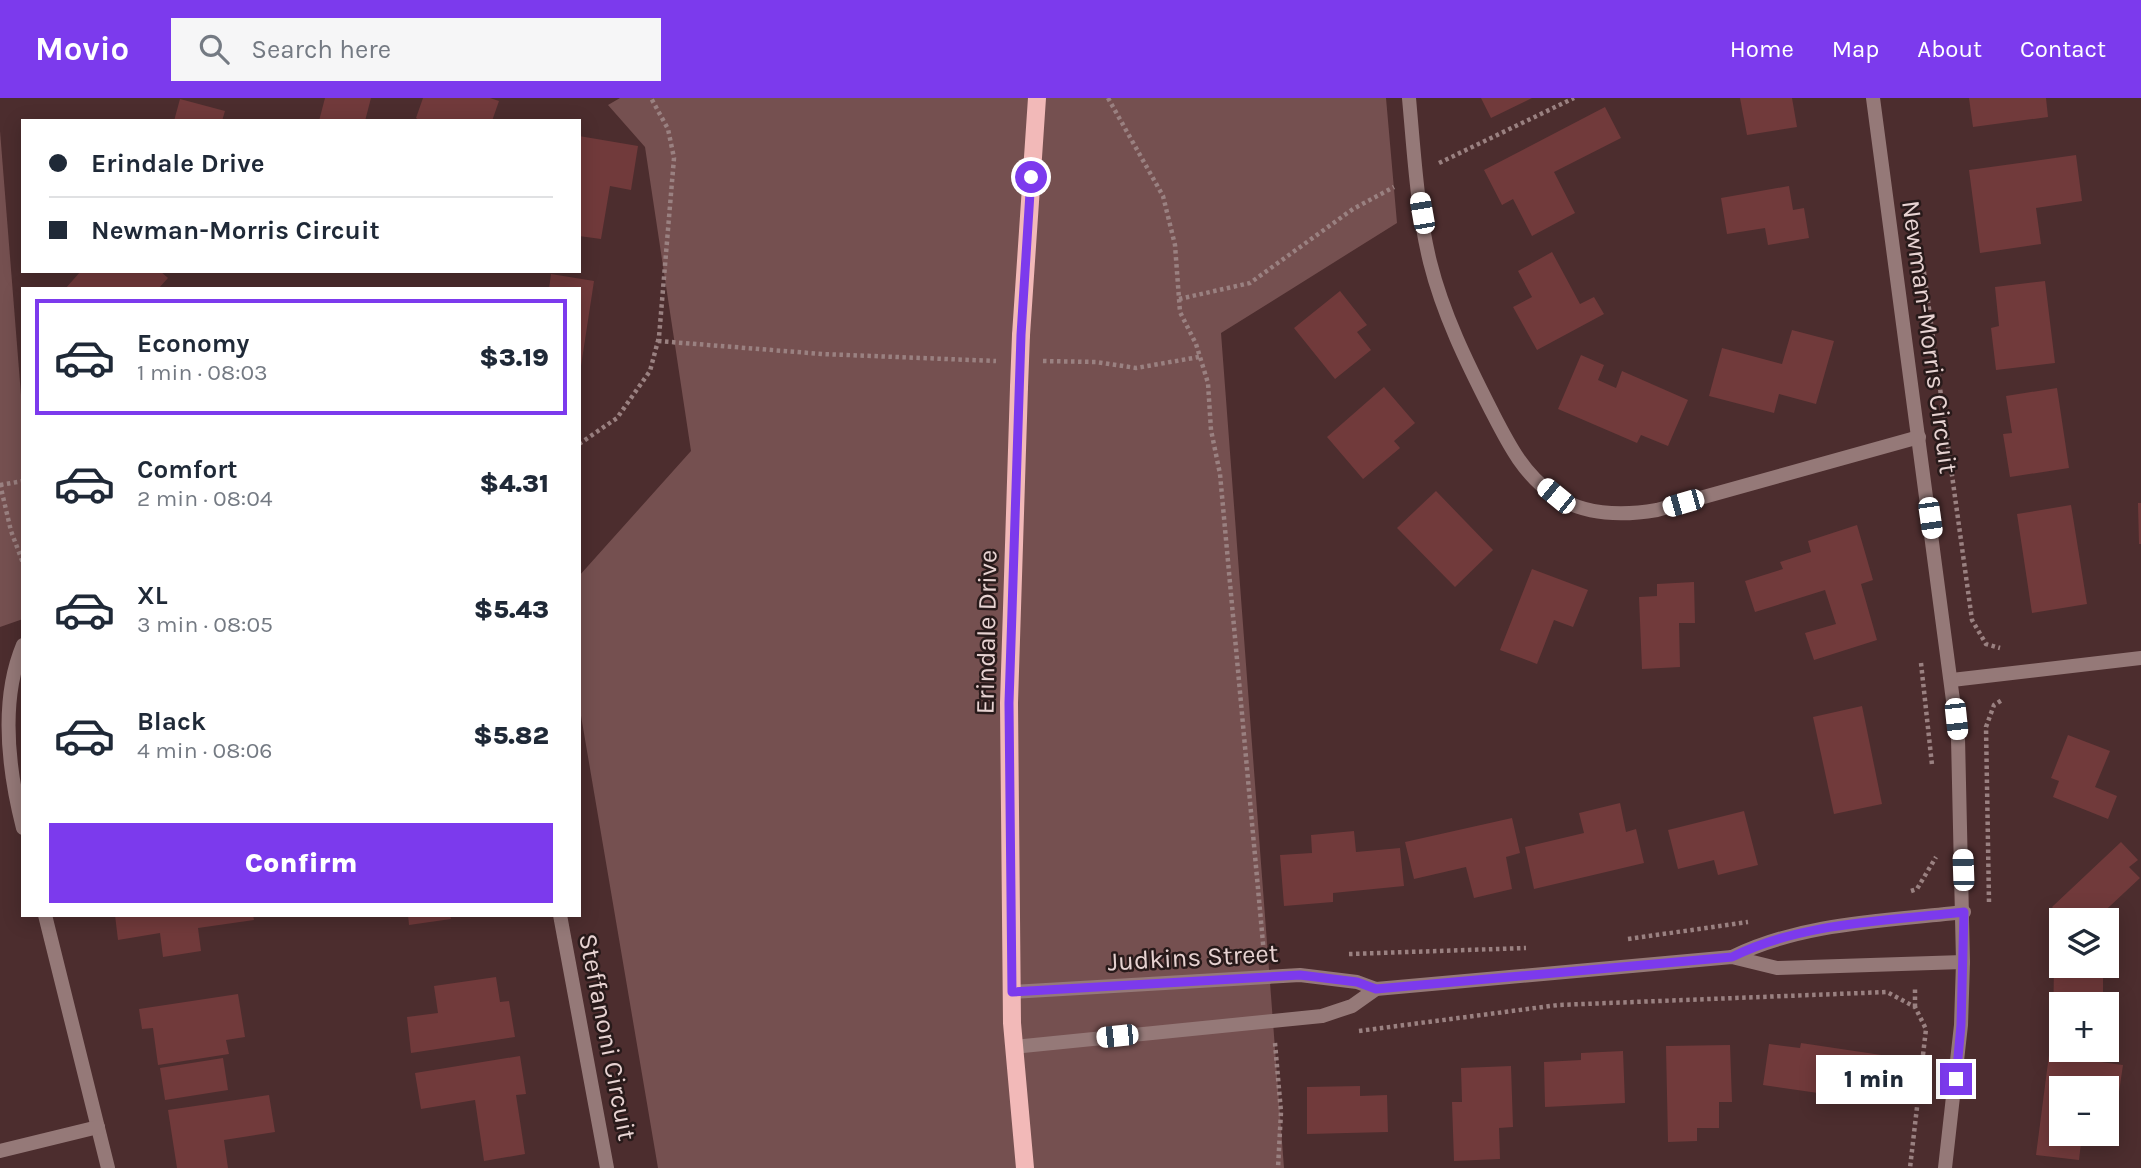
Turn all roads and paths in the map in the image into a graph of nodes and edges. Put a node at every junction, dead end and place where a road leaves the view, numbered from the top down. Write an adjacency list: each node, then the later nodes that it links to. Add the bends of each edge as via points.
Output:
1 (651, 98): 10 (path, via 668,129 674,158)
2 (1037, 98): 43 (main road, Erindale Drive, bridge, via 1021,335 1009,703)
3 (1108, 98): 9 (path, via 1163,196 1175,245)
4 (1409, 98): 7 (street)
5 (1574, 98): 7 (path)
6 (1872, 98): 14 (street, Newman-Morris Circuit)
7 (1417, 174): 9 (path, via 1353,209 1250,282); 14 (street, via 1430,263 1455,336 1510,446 1528,474 1556,496 1589,510 1624,515 1657,510)
8 (1921, 249): 20 (path, via 1972,621 1986,643)
9 (1179, 299): 11 (path)
10 (658, 341): 12 (path); 15 (path, via 650,371 617,418)
11 (1199, 357): 13 (path, via 1136,368); 37 (path, via 1208,383 1220,474)
12 (1002, 361)
13 (1029, 361)
14 (1919, 438): 23 (street, Newman-Morris Circuit)
15 (581, 443)
16 (21, 481): 17 (path)
17 (0, 486): 18 (path)
18 (21, 558)
19 (21, 649): 26 (street, via 10,669 1,713)
20 (2009, 651)
21 (2141, 658): 23 (street)
22 (1920, 661): 25 (path)
23 (1952, 680): 30 (street, Newman-Morris Circuit)
24 (2004, 698): 29 (path, via 1994,705 1986,727)
25 (1932, 770)
26 (21, 821)
27 (1939, 850): 28 (path, via 1916,889)
28 (1905, 894)
29 (1989, 905)
30 (1964, 912): 39 (street, Judkins Street, via 1821,929 1752,947); 40 (street, Newman-Morris Circuit)
31 (46, 917): 49 (street)
32 (560, 917): 52 (street, Steffanoni Circuit)
33 (1758, 920): 34 (path)
34 (1621, 940)
35 (1528, 948): 36 (path)
36 (1343, 954)
37 (1264, 955): 38 (path); 41 (path)
38 (1277, 955)
39 (1732, 957): 40 (street, Judkins Street, via 1777,968); 42 (street, Judkins Street)
40 (1963, 962): 56 (street, Newman-Morris Circuit)
41 (1266, 977): 42 (street, Judkins Street, via 1300,975); 43 (street, Judkins Street)
42 (1376, 989): 44 (street, Judkins Street, via 1352,1006 1322,1016)
43 (1012, 992): 48 (main road, Erindale Drive)
44 (1271, 1021): 47 (path); 48 (street, Judkins Street)
45 (1356, 1032): 55 (path, via 1558,1005 1887,992 1915,1007 1926,1029)
46 (1288, 1041): 47 (path)
47 (1275, 1042): 54 (path, via 1281,1112)
48 (1014, 1047): 53 (main road, Erindale Drive)
49 (98, 1127): 50 (street); 51 (street)
50 (0, 1151)
51 (108, 1168)
52 (607, 1168)
53 (1025, 1168)
54 (1278, 1168)
55 (1910, 1168)
56 (1945, 1168)

